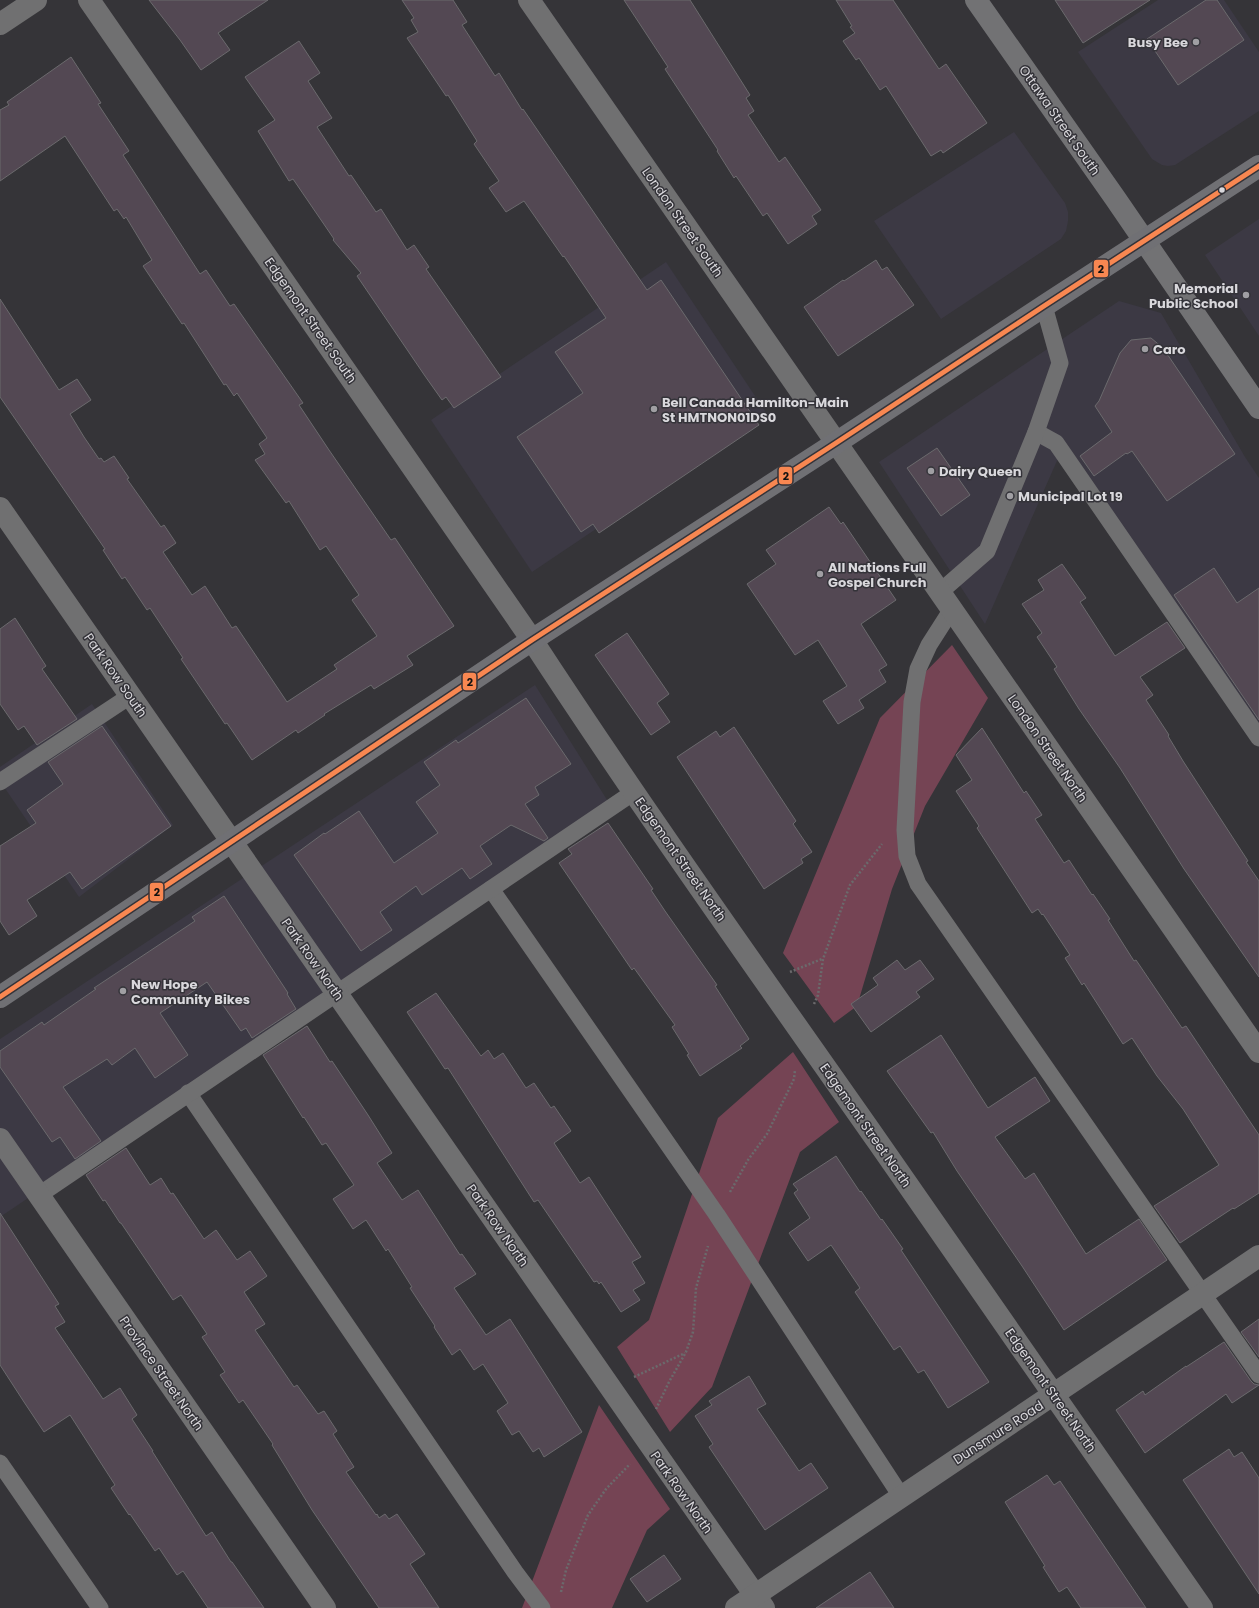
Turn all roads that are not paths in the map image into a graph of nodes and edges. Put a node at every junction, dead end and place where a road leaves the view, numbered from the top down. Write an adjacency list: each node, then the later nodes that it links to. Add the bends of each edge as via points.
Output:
1 (36, 0): 5 (street)
2 (89, 0): 14 (street, Edgemont Street South)
3 (529, 0): 11 (street, London Street South)
4 (976, 0): 7 (main road, Ottawa Street South)
5 (0, 24)
6 (1259, 166): 7 (main road)
7 (1144, 240): 8 (main road); 9 (main road, Ottawa Street South)
8 (1044, 306): 10 (lane, via 1060,363); 11 (main road)
9 (1259, 408)
10 (1036, 432): 13 (lane, via 987,551); 16 (lane, via 1056,443)
11 (836, 444): 13 (street, London Street North); 14 (main road)
12 (0, 508): 15 (street, Park Row South)
13 (946, 601): 23 (street, London Street North); 28 (lane, via 918,669 912,702 905,830 907,856 918,884)
14 (532, 640): 18 (street, Edgemont Street North); 19 (main road)
15 (130, 696): 17 (lane); 19 (street, Park Row South)
16 (1259, 738)
17 (0, 782)
18 (634, 792): 20 (lane); 30 (street, Edgemont Street North)
19 (231, 843): 21 (street, Park Row North); 22 (main road)
20 (491, 889): 21 (lane); 32 (lane, via 717,1215)
21 (336, 993): 24 (lane); 33 (street, Park Row North)
22 (0, 997)
23 (1259, 1052)
24 (188, 1093): 26 (lane); 36 (lane)
25 (0, 1139): 26 (street, Province Street North)
26 (39, 1195): 35 (street, Province Street North)
27 (1259, 1256): 28 (street, Dunsmure Road)
28 (1203, 1293): 29 (lane); 30 (street, Dunsmure Road)
29 (1259, 1375)
30 (1055, 1395): 32 (street, Dunsmure Road); 38 (street, Edgemont Street North)
31 (0, 1464): 34 (lane)
32 (901, 1496): 33 (street, Dunsmure Road)
33 (760, 1602): 37 (street, Dunsmure Road)
34 (100, 1608)
35 (325, 1608)
36 (542, 1608)
37 (736, 1608)
38 (1202, 1608)

